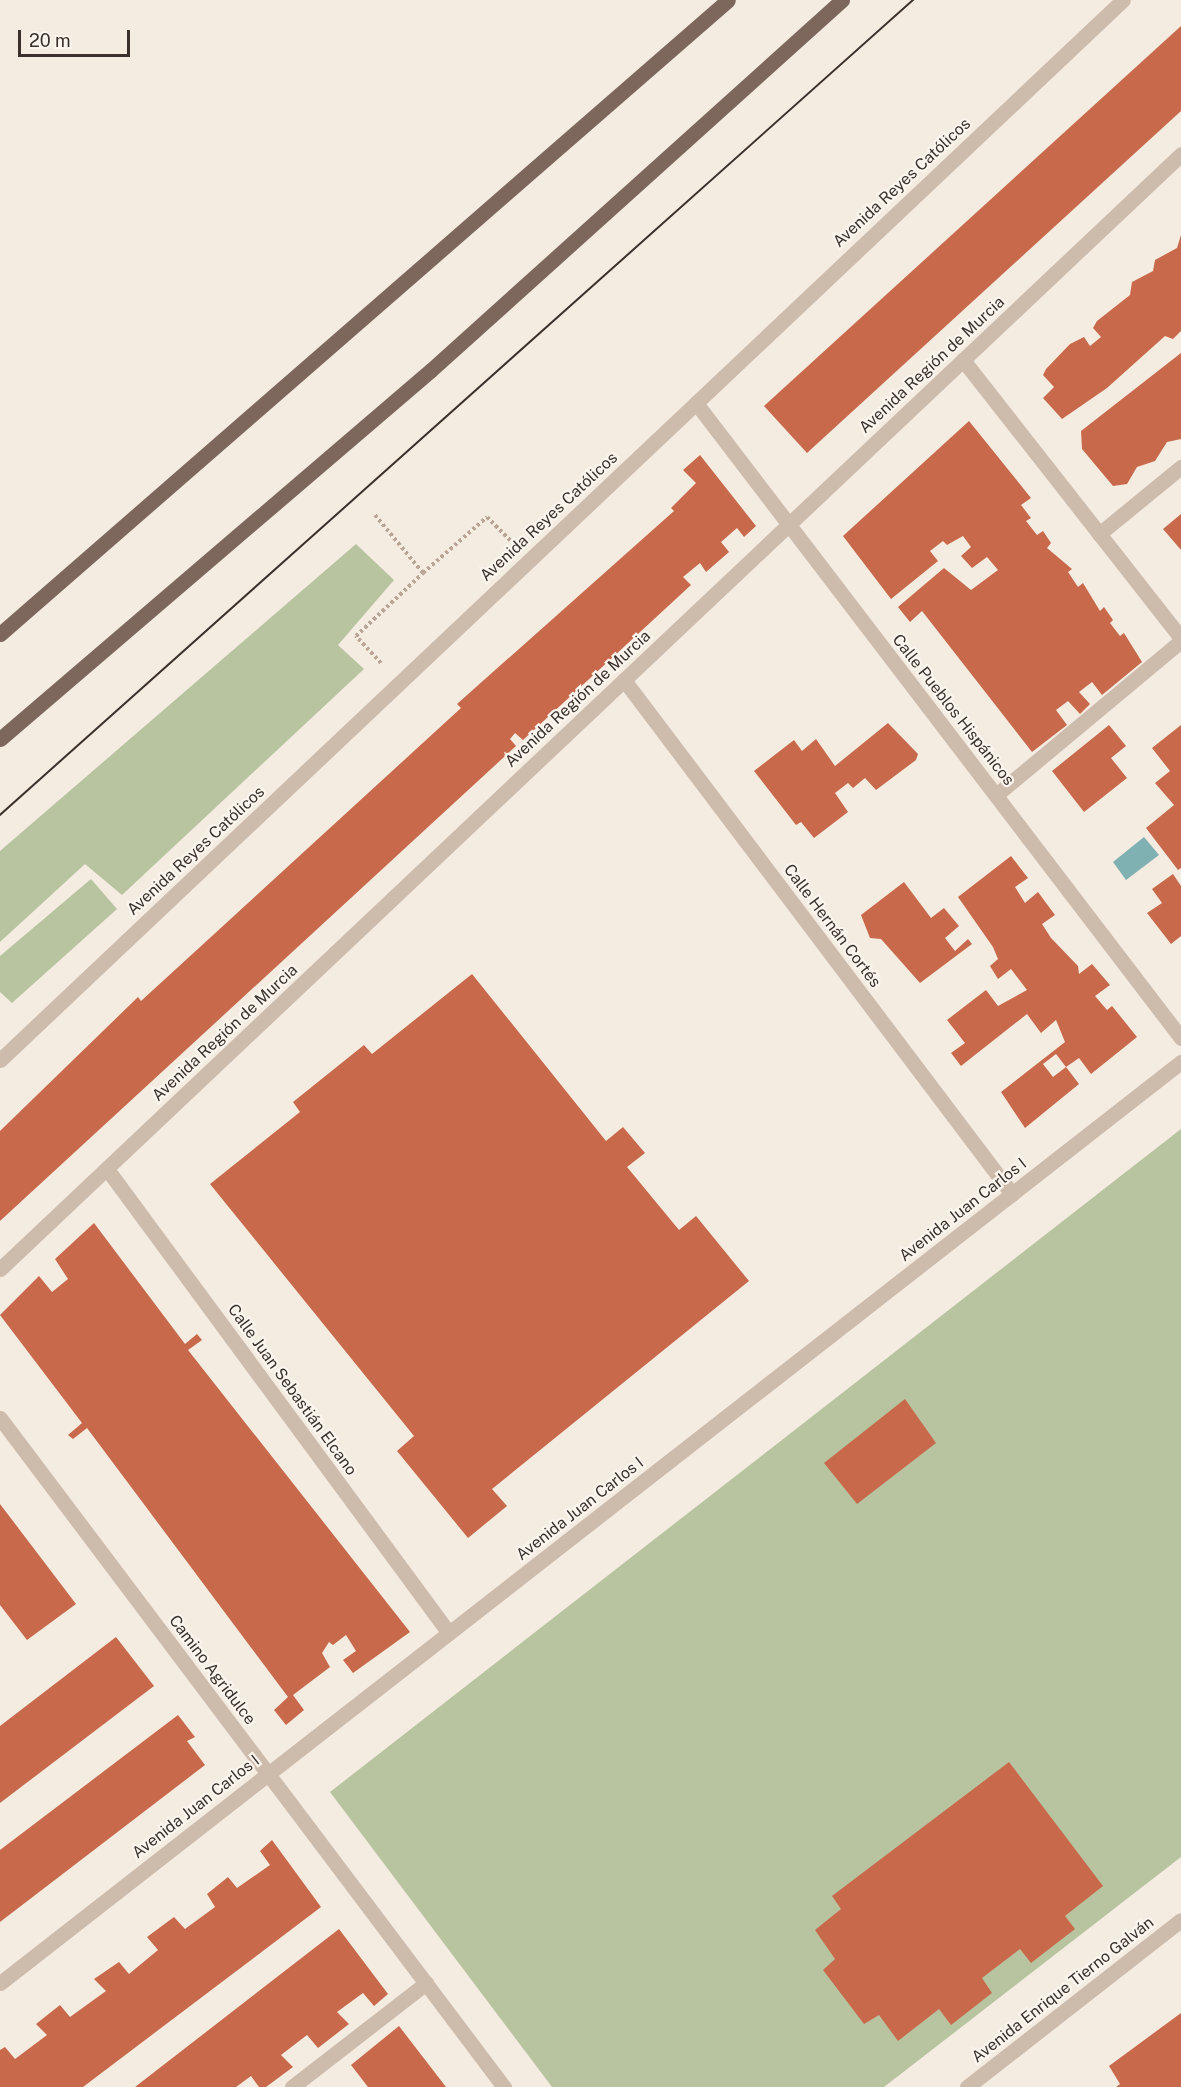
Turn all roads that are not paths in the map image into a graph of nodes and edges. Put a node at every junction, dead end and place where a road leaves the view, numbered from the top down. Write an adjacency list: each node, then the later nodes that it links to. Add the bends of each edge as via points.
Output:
1 (728, 0): 10 (main road)
2 (842, 0): 13 (main road, via 431,370)
3 (1123, 0): 6 (street, Avenida Reyes Católicos)
4 (1181, 154): 5 (street, Avenida Región de Murcia)
5 (963, 360): 8 (street, Avenida Región de Murcia); 9 (street)
6 (696, 403): 8 (street, Calle Pueblos Hispánicos); 16 (street, Avenida Reyes Católicos)
7 (1181, 467): 9 (street)
8 (789, 525): 12 (street, Avenida Región de Murcia); 14 (street, Calle Pueblos Hispánicos)
9 (1099, 534): 11 (street)
10 (0, 634)
11 (1181, 639): 14 (street)
12 (624, 680): 18 (street, Avenida Región de Murcia); 19 (street, Calle Hernán Cortés)
13 (0, 739)
14 (996, 795): 15 (street, Calle Pueblos Hispánicos)
15 (1181, 1038)
16 (0, 1060)
17 (1181, 1062): 19 (street, Avenida Juan Carlos I)
18 (107, 1169): 20 (street, Avenida Región de Murcia); 22 (street, Calle Juan Sebastián Elcano)
19 (1012, 1194): 22 (street, Avenida Juan Carlos I)
20 (0, 1269)
21 (0, 1418): 23 (street, Camino Agridulce)
22 (449, 1633): 23 (street, Avenida Juan Carlos I)
23 (268, 1774): 25 (street, Avenida Juan Carlos I); 26 (street, Camino Agridulce)
24 (1181, 1920): 29 (street, Avenida Enrique Tierno Galván)
25 (0, 1983)
26 (426, 1983): 27 (street); 28 (street, Camino Agridulce)
27 (292, 2087)
28 (504, 2087)
29 (967, 2087)

